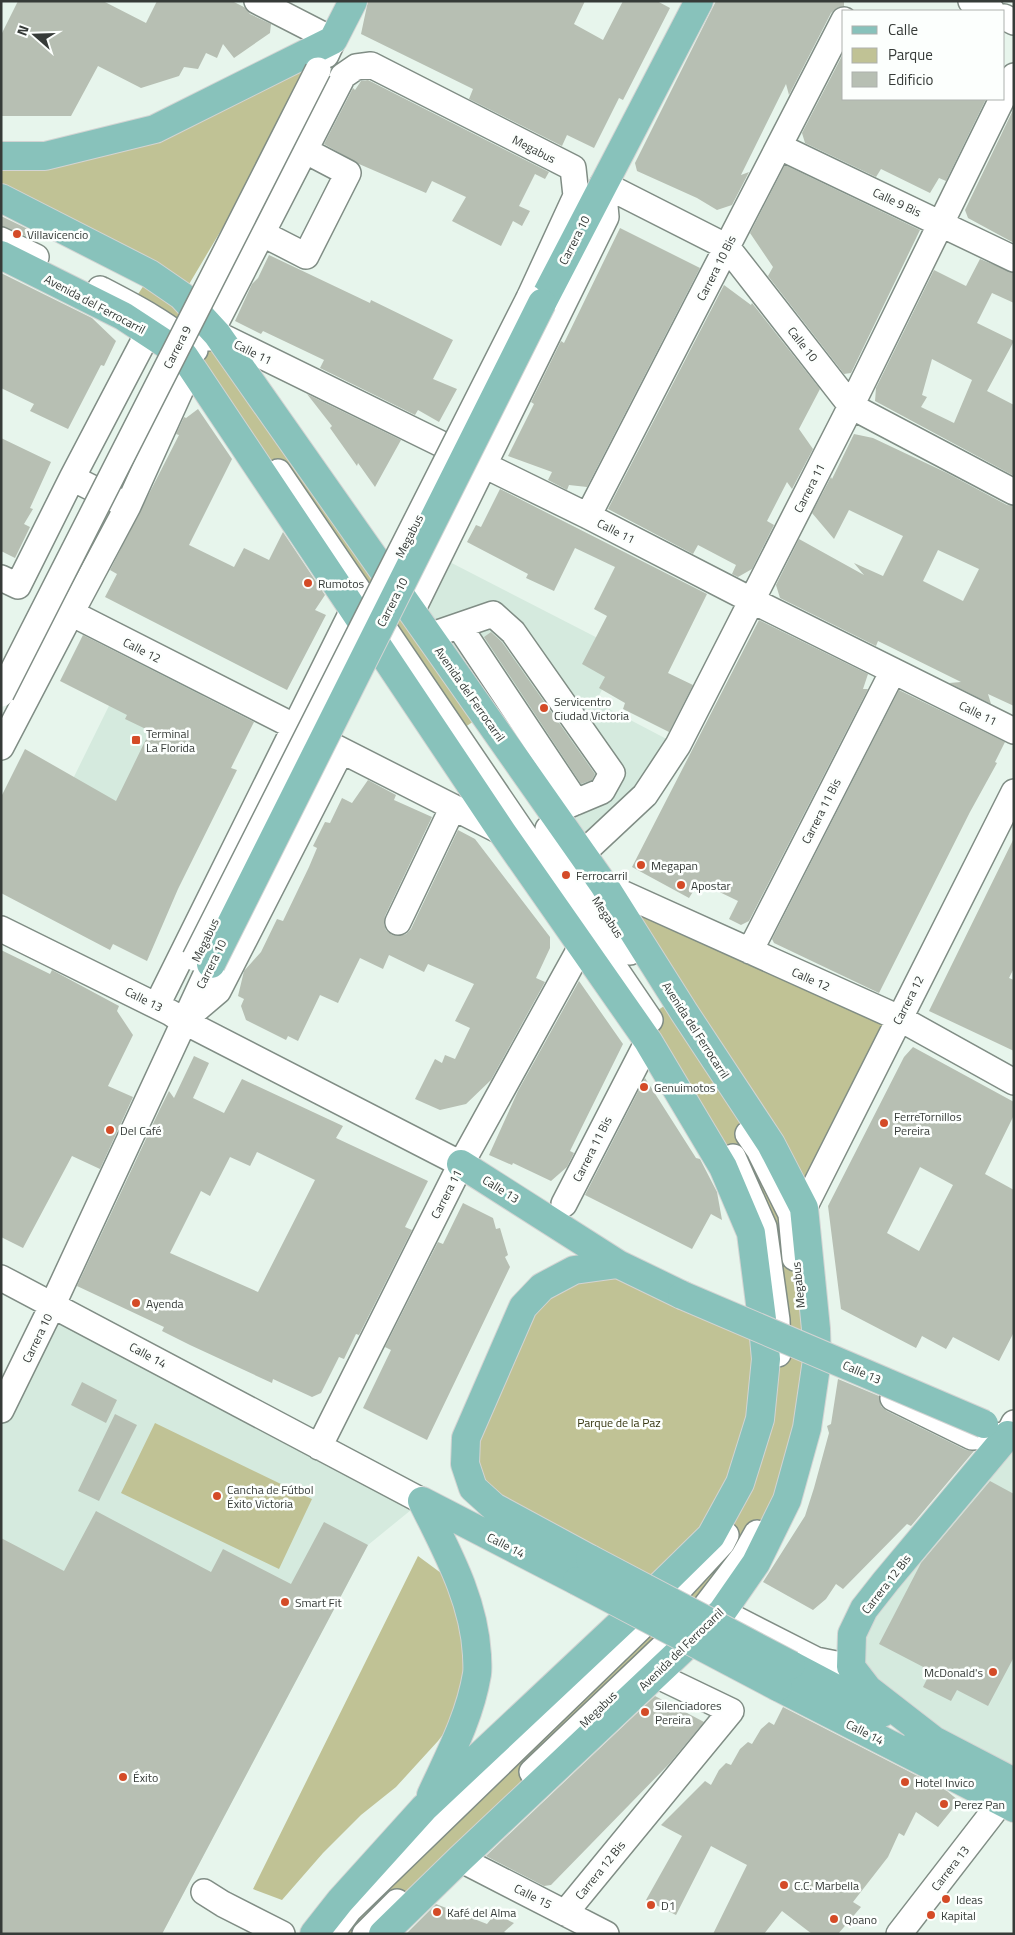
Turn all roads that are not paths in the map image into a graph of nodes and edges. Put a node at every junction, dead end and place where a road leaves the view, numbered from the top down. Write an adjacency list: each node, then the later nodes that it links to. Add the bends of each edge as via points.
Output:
1 (257, 1): 7 (street)
2 (353, 1): 7 (main road, Carrera 9)
3 (699, 1): 15 (main road, Carrera 10)
4 (971, 1): 5 (street)
5 (990, 10)
6 (842, 24): 12 (street, Carrera 10 Bis)
7 (332, 44): 8 (street); 14 (main road, via 155,129 45,156); 42 (street, Carrera 9, bridge)
8 (344, 76): 13 (street); 24 (street, Megabus, via 356,67 371,65 573,168 576,196)
9 (1014, 76): 10 (street, Carrera 11)
10 (1005, 93)
11 (1002, 100): 18 (street, Carrera 11)
12 (780, 147): 18 (street, Calle 9 Bis); 21 (street, Carrera 10 Bis)
13 (306, 151): 19 (street); 19 (street, via 348,173 306,256)
14 (1, 156)
15 (603, 184): 21 (street, Calle 10); 24 (main road, Carrera 10); 29 (street, Carrera 10, via 606,217)
16 (1, 198): 26 (main road, Avenida del Ferrocarril, via 150,274 182,296)
17 (1, 211): 26 (street, Megabus, via 144,284)
18 (941, 223): 23 (street, Calle 9 Bis); 28 (street, Carrera 11)
19 (263, 234): 26 (street)
20 (1, 240): 90 (street, Megabus, via 131,305 193,348 648,1017 735,1161 764,1227 777,1320 778,1359 772,1422 751,1487 722,1543 672,1597 350,1910)
21 (727, 247): 28 (street, Calle 10); 33 (street, Carrera 10 Bis)
22 (1, 255): 25 (main road, Avenida del Ferrocarril, via 124,316)
23 (1014, 258)
24 (536, 300): 60 (main road, Carrera 10, bridge)
25 (149, 332): 27 (main road, Avenida del Ferrocarril, via 184,356); 30 (street)
26 (213, 334): 29 (street, Calle 11); 37 (main road, Avenida del Ferrocarril); 91 (street, Megabus, via 598,902 759,1150 791,1214 803,1329 804,1360 795,1426 775,1496 744,1556 705,1607)
27 (191, 367): 32 (street); 36 (main road, Avenida del Ferrocarril)
28 (851, 406): 31 (street, Calle 10); 35 (street, Carrera 11)
29 (484, 466): 33 (street, Calle 11); 37 (street, Carrera 10)
30 (72, 478): 32 (street); 34 (street, via 18,586)
31 (1014, 492)
32 (128, 506): 38 (street)
33 (588, 516): 35 (street, Calle 11)
34 (1, 578)
35 (751, 600): 41 (street, Calle 11); 49 (street, Carrera 11, via 678,745)
36 (353, 610): 43 (street, Carrera 10); 52 (main road, Avenida del Ferrocarril)
37 (412, 611): 40 (main road, Avenida del Ferrocarril)
38 (71, 613): 43 (street, Calle 12); 45 (street)
39 (459, 626): 40 (street); 47 (street, via 493,614 513,632); 51 (street)
40 (429, 636): 51 (main road, Avenida del Ferrocarril)
41 (892, 671): 44 (street, Calle 11); 59 (street, Carrera 11 Bis)
42 (1, 694)
43 (294, 727): 46 (street, Calle 12); 61 (street, Carrera 10)
44 (1014, 731)
45 (1, 746)
46 (341, 751): 50 (street, Calle 12); 61 (street, Carrera 10, via 218,992)
47 (612, 773): 49 (street); 51 (street, via 602,791)
48 (1014, 792): 62 (street, Carrera 12)
49 (645, 795): 53 (street, Carrera 11)
50 (452, 807): 52 (street, Calle 12); 55 (street)
51 (564, 807): 53 (main road, Avenida del Ferrocarril)
52 (502, 832): 58 (main road, Avenida del Ferrocarril)
53 (582, 854): 54 (main road, Avenida del Ferrocarril)
54 (604, 886): 59 (street, Calle 12); 67 (main road, Avenida del Ferrocarril, via 771,1144)
55 (398, 922)
56 (1, 929): 61 (street, Calle 13)
57 (1, 942): 61 (street)
58 (582, 945): 63 (main road, Avenida del Ferrocarril); 65 (street, Carrera 11)
59 (750, 951): 62 (street, Calle 12)
60 (203, 961): 61 (street, Carrera 10)
61 (169, 1016): 65 (street, Calle 13); 70 (street, Carrera 10); 70 (street)
62 (899, 1018): 64 (street, Calle 12); 67 (street, Carrera 12)
63 (648, 1041): 66 (street, Carrera 11 Bis); 84 (main road, Avenida del Ferrocarril, via 723,1167 751,1233 766,1359 760,1419 740,1483 711,1536)
64 (1014, 1082)
65 (461, 1164): 68 (main road, Calle 13); 75 (street, Carrera 11)
66 (564, 1204)
67 (804, 1208): 71 (main road, Avenida del Ferrocarril)
68 (618, 1264): 74 (main road, Calle 13, bridge, via 682,1296 984,1424); 77 (main road, Calle 14, via 574,1270 542,1287 524,1307 466,1438 465,1464 473,1488 494,1507)
69 (1, 1278): 70 (street, Calle 14)
70 (48, 1301): 72 (street); 73 (street, Carrera 10); 75 (street, Calle 14)
71 (817, 1360): 74 (street, Calle 13, via 972,1438); 78 (main road, Avenida del Ferrocarril, via 807,1428 787,1500 756,1563)
72 (1, 1380)
73 (1, 1410)
74 (1012, 1432): 79 (main road, Carrera 12 Bis, via 864,1610 852,1634)
75 (319, 1447): 76 (street, Calle 14)
76 (422, 1501): 77 (main road, Calle 14); 84 (main road, via 467,1600 476,1635 477,1672 464,1722)
77 (584, 1570): 81 (main road, Calle 14, bridge)
78 (722, 1612): 79 (street, via 816,1660); 80 (main road, Avenida del Ferrocarril)
79 (852, 1667): 82 (main road, via 868,1689)
80 (654, 1674): 85 (main road, Avenida del Ferrocarril); 87 (street, Carrera 12 Bis, via 731,1711)
81 (784, 1676): 82 (main road, Calle 14); 83 (main road, Calle 14)
82 (935, 1741): 83 (main road, Calle 14)
83 (1011, 1794): 94 (street, Carrera 13)
84 (424, 1808): 89 (main road, Avenida del Ferrocarril)
85 (460, 1859): 87 (street, Calle 15); 92 (main road, Avenida del Ferrocarril)
86 (204, 1892): 88 (street)
87 (565, 1913): 93 (street, Calle 15)
88 (282, 1934)
89 (314, 1934)
90 (331, 1934)
91 (365, 1934)
92 (383, 1934)
93 (606, 1934)
94 (899, 1934)

